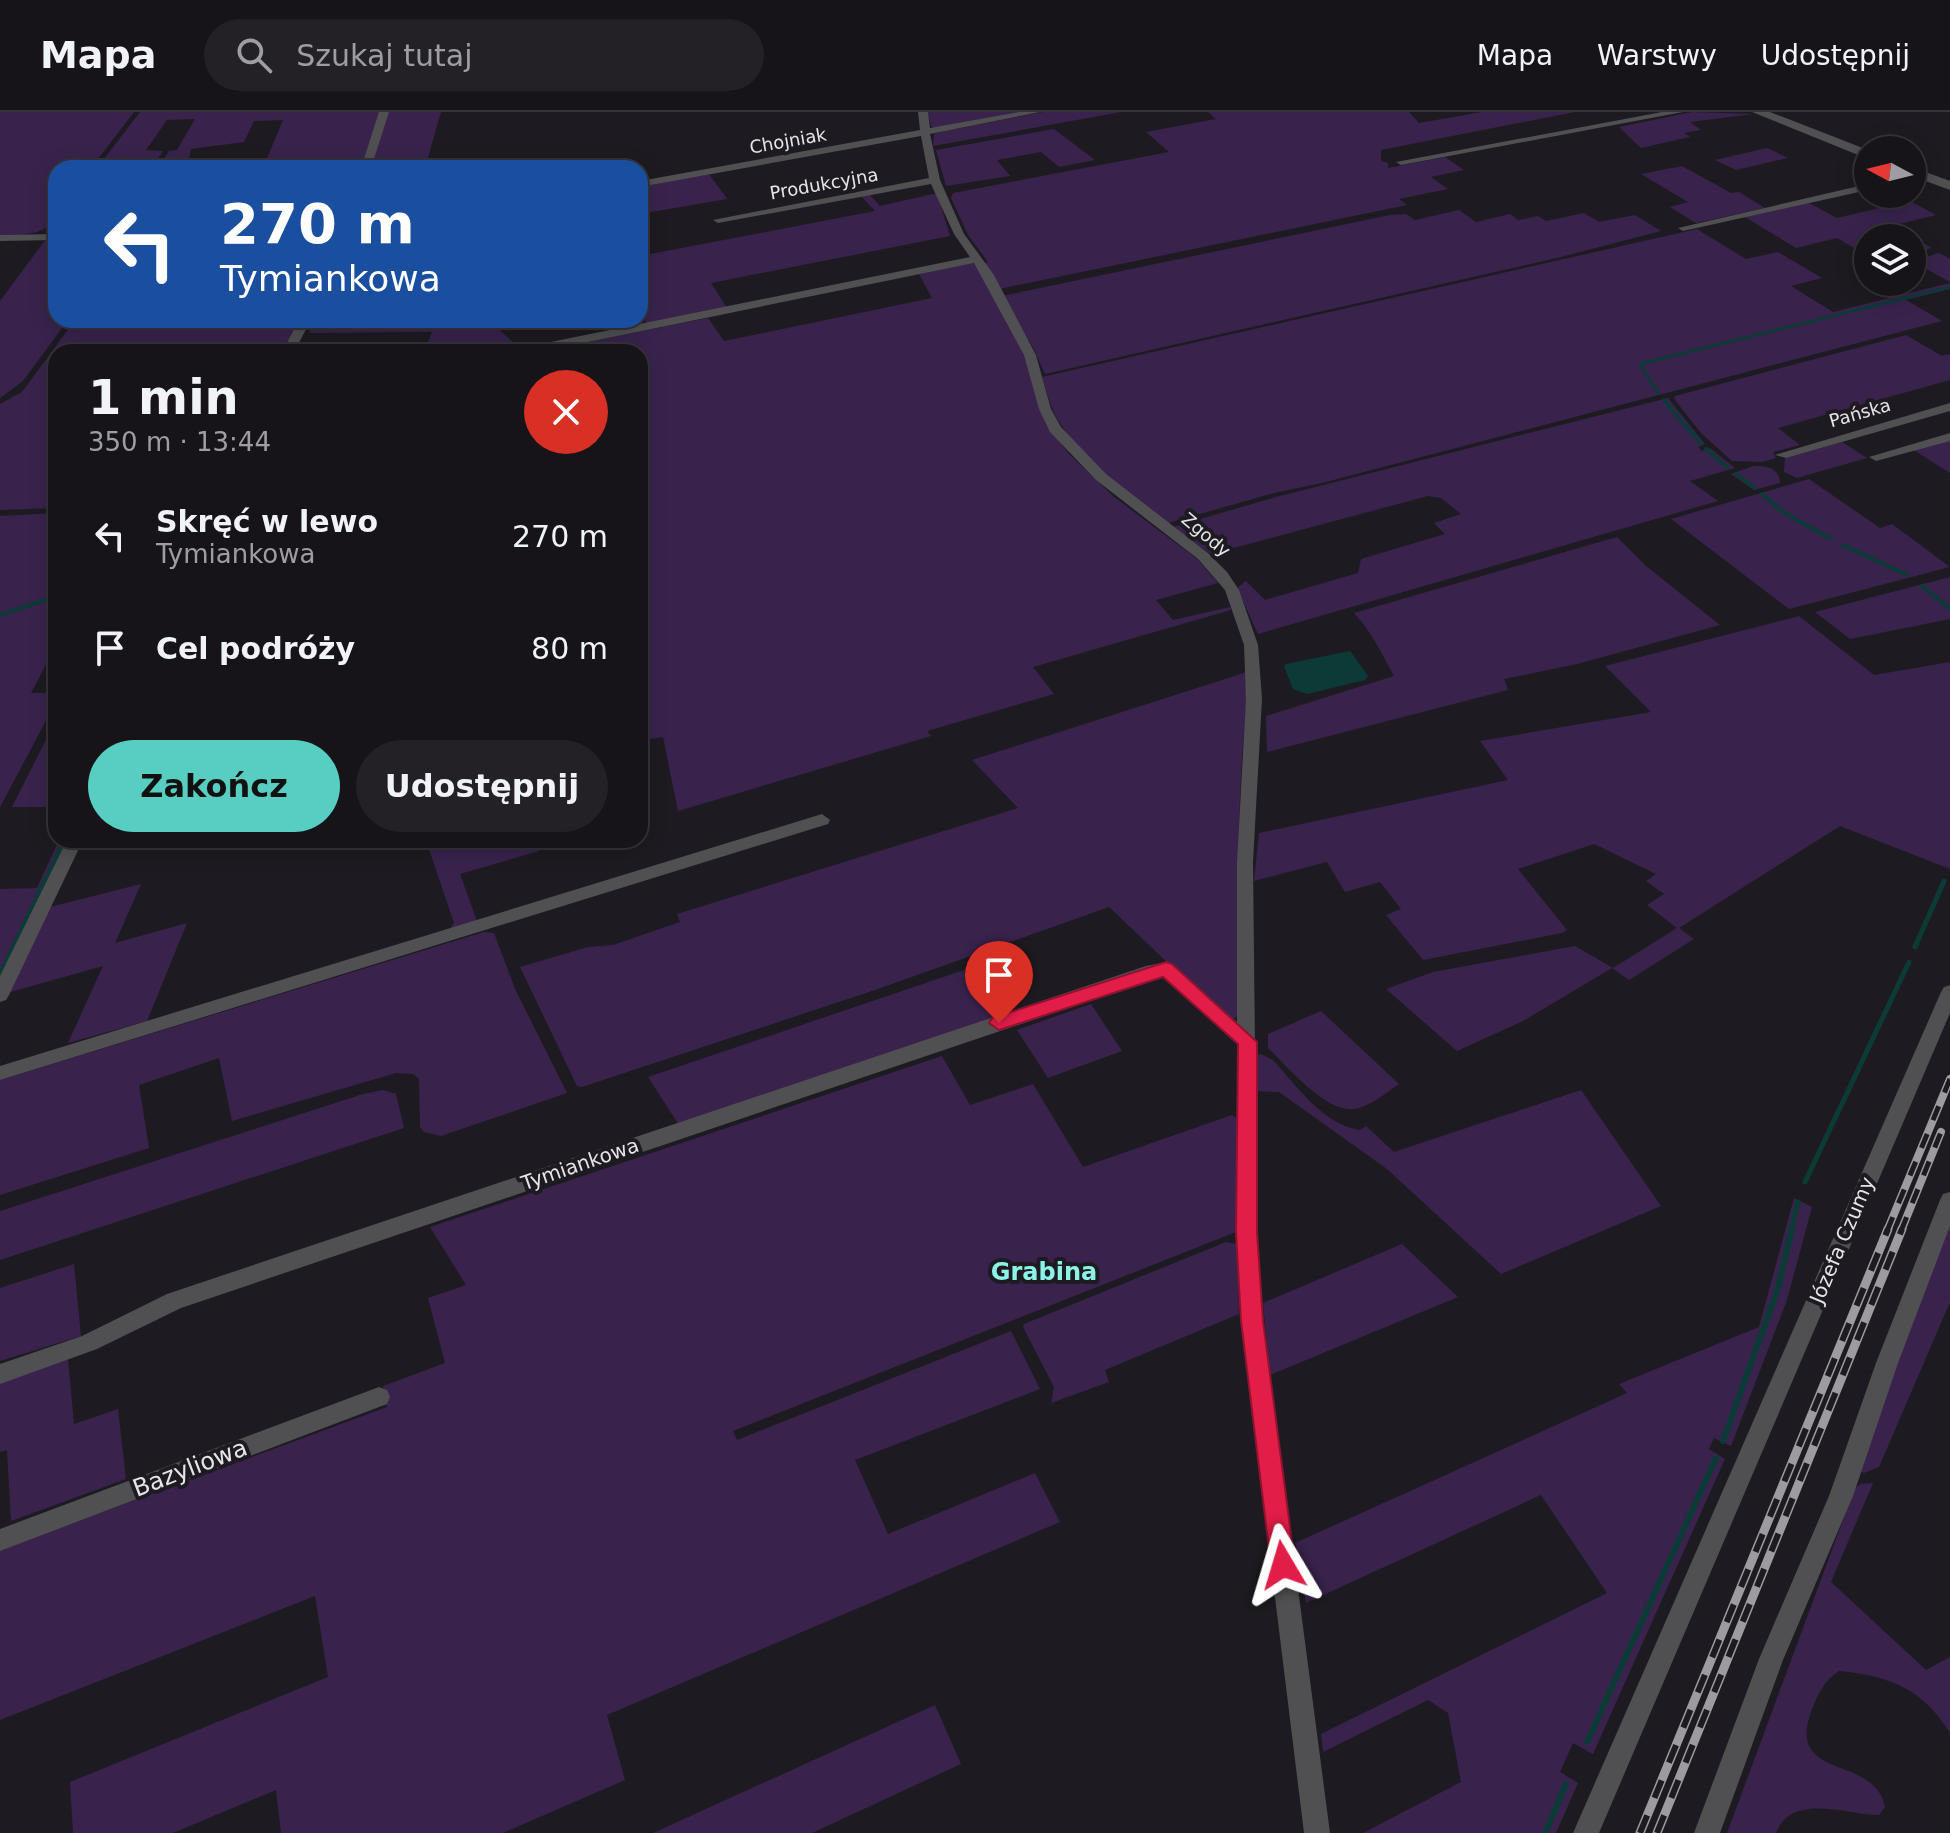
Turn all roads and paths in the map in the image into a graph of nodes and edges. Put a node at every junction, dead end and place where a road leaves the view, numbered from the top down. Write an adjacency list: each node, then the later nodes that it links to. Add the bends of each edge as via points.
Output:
1 (384, 112): 8 (street)
2 (923, 112): 6 (street, Zgody)
3 (1035, 112): 6 (street, Chojniak)
4 (1678, 112): 9 (street)
5 (1758, 112): 7 (street)
6 (927, 133): 11 (street, Zgody); 12 (street, Chojniak)
7 (1854, 150)
8 (369, 160)
9 (1401, 162)
10 (1926, 178): 13 (street)
11 (935, 180): 15 (street, Produkcyjna); 19 (street, Zgody, via 959,234)
12 (648, 183)
13 (1950, 186)
14 (1854, 190): 16 (street)
15 (718, 220)
16 (1683, 228)
17 (48, 237): 18 (street)
18 (0, 238)
19 (978, 259): 20 (street); 31 (street, Zgody, via 1030,355 1055,429 1101,477 1203,556 1227,581 1237,602 1255,666 1245,862)
20 (648, 326)
21 (639, 328): 22 (street)
22 (561, 344)
23 (1950, 407): 25 (street, Pańska)
24 (1950, 437): 26 (street)
25 (1781, 455)
26 (1876, 457)
27 (822, 820): 32 (street)
28 (71, 848): 30 (street)
29 (1950, 992): 38 (street, Józefa Czumy)
30 (0, 995)
31 (1247, 1042): 34 (street, Tymiankowa, via 1166,969 174,1301 127,1328); 37 (street, Zgody, via 1252,1321)
32 (0, 1073)
33 (1950, 1200): 39 (street, via 1841,1496 1771,1659)
34 (0, 1374)
35 (379, 1397): 36 (street, Bazyliowa)
36 (0, 1540)
37 (1317, 1833)
38 (1586, 1833)
39 (1707, 1833)

